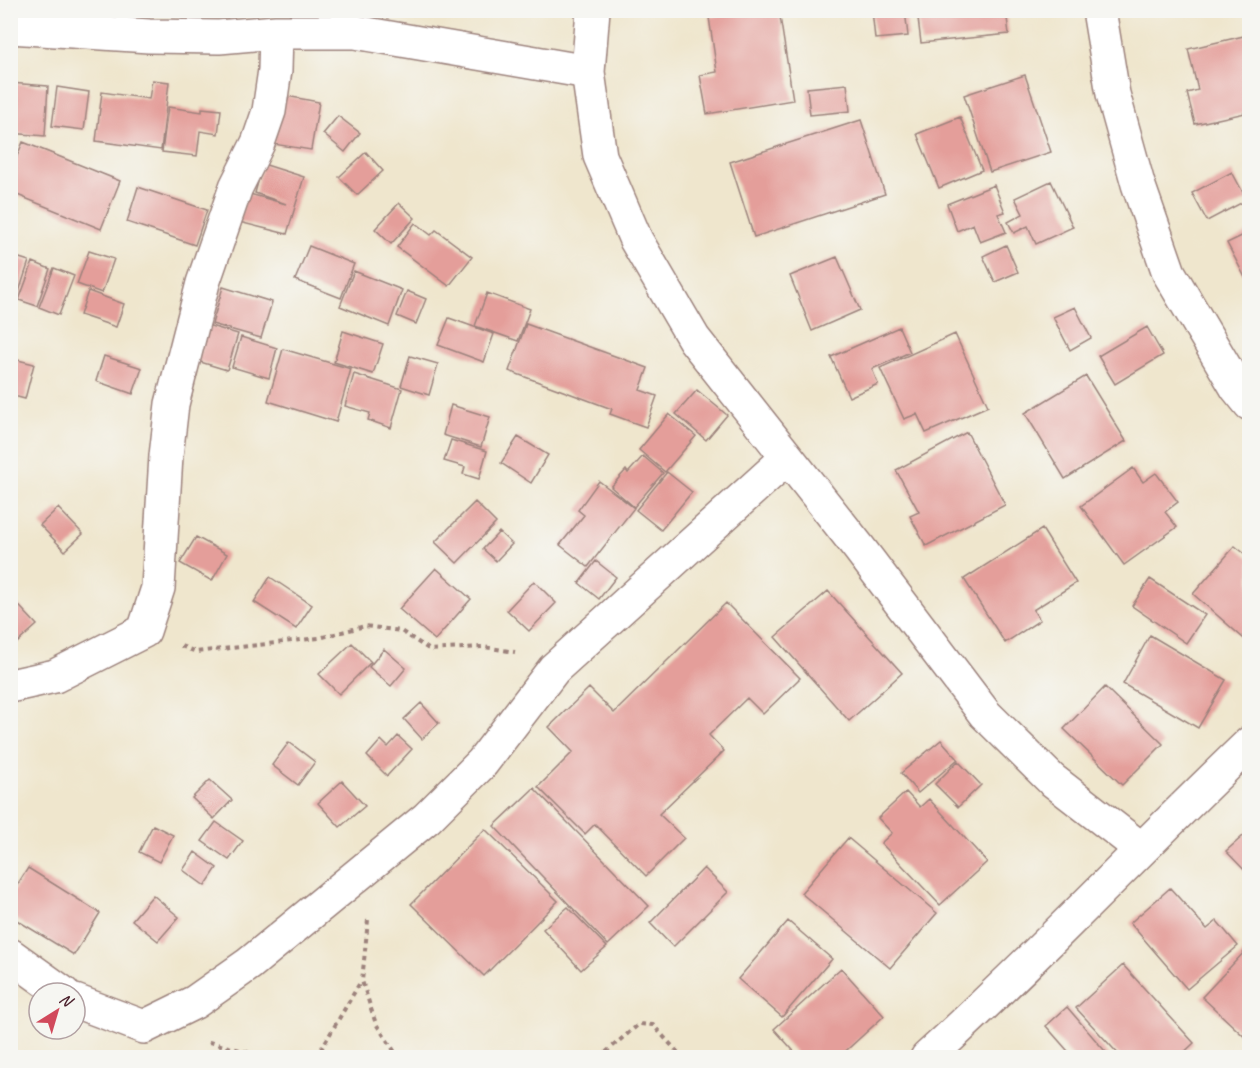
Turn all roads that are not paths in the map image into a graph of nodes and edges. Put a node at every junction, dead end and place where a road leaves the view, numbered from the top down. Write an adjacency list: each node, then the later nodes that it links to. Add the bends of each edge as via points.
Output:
1 (593, 10): 5 (street)
2 (1100, 10): 6 (street, via 1113,94 1138,184 1169,273)
3 (10, 27): 4 (street, via 149,36 219,37)
4 (276, 32): 5 (street, via 355,32); 8 (street, via 276,70 269,111 236,187 203,283 177,383 166,456 158,588 144,631 55,676)
5 (588, 72): 7 (street, via 600,156 636,240 694,339)
6 (1250, 404)
7 (786, 458): 10 (street, via 985,714 1051,779); 13 (street, via 554,669 482,763 427,819 314,912 195,1002 144,1027)
8 (10, 686)
9 (1250, 743): 10 (street)
10 (1140, 848): 14 (street, via 1001,991)
11 (10, 955): 12 (street)
12 (46, 981)
13 (87, 1006)
14 (927, 1058)

